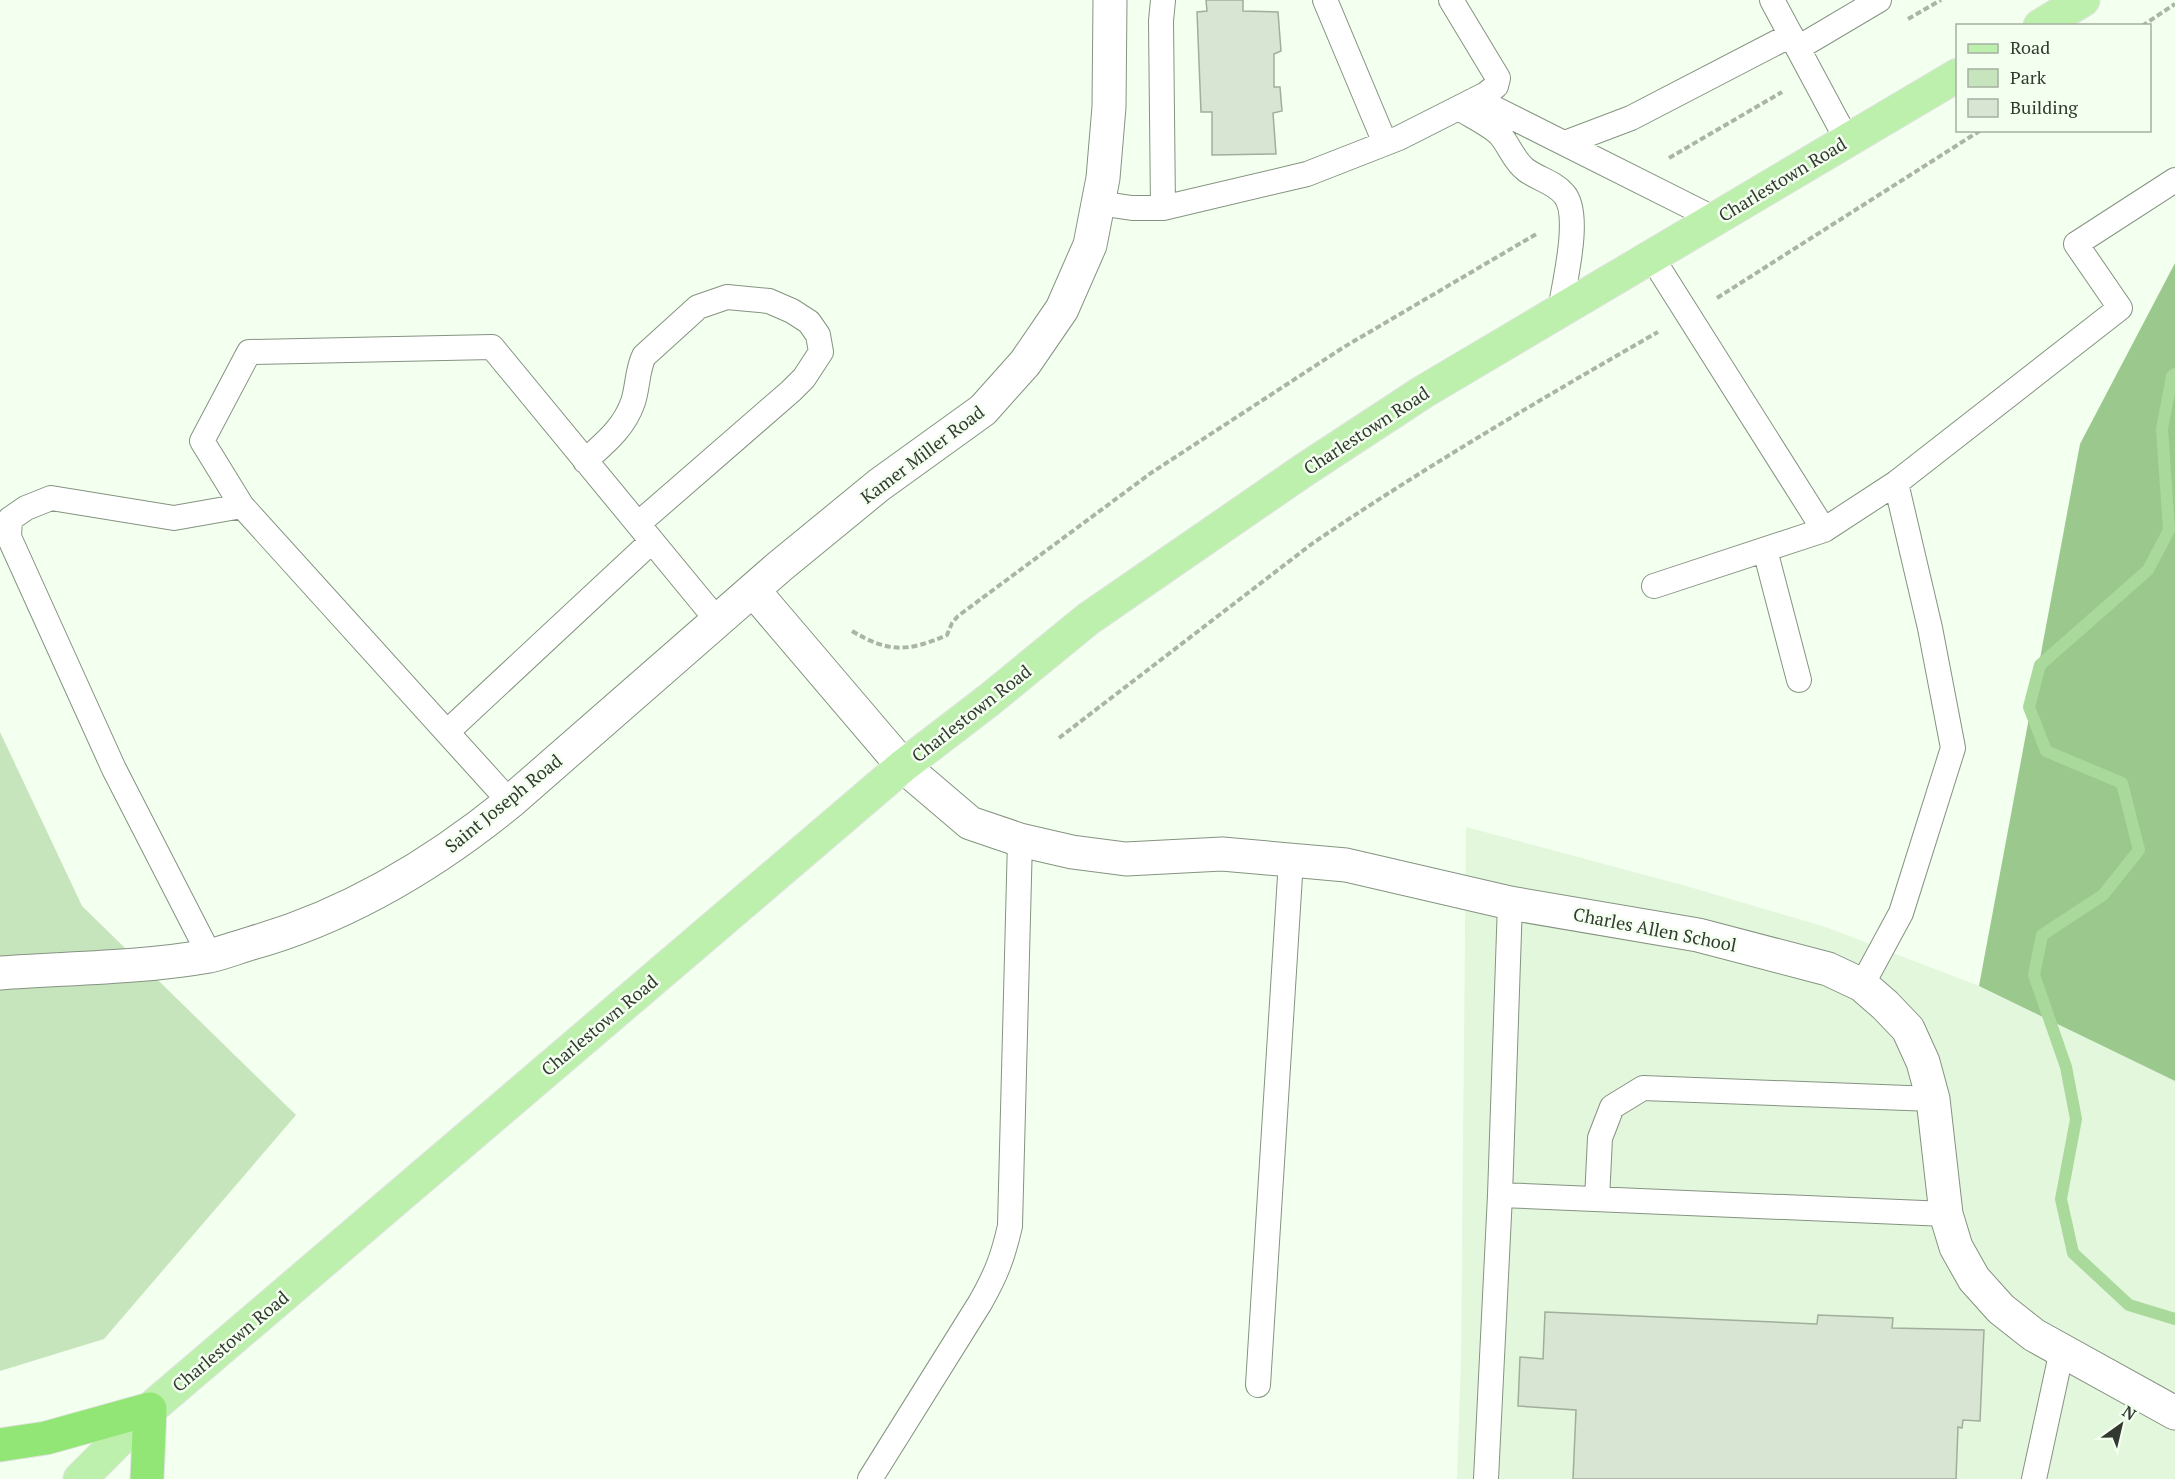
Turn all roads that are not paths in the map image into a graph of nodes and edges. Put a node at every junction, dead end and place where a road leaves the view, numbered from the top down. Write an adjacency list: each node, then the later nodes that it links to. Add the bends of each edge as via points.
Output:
1 (1110, 0): 16 (street, Kamer Miller Road, via 1109,106)
2 (1163, 0): 17 (lane)
3 (1451, 0): 11 (lane, via 1498,78 1496,86)
4 (1772, 0): 9 (lane)
5 (1879, 0): 9 (lane)
6 (2083, 0): 8 (main road)
7 (1327, 1): 13 (lane)
8 (2043, 24)
9 (1795, 41): 12 (lane); 14 (lane, via 1631,118)
10 (1956, 76): 12 (main road, Charlestown Road)
11 (1467, 104): 13 (lane); 14 (lane); 20 (lane, via 1501,136 1526,170 1558,188 1571,205 1573,227)
12 (1847, 140): 18 (main road, Charlestown Road)
13 (1385, 143): 17 (lane, via 1307,174)
14 (1564, 143): 18 (lane)
15 (2175, 180): 22 (lane, via 2076,244 2120,308)
16 (1098, 203): 17 (lane); 28 (street, Kamer Miller Road, via 1090,245 1062,309 1025,363 983,410 879,485)
17 (1163, 208)
18 (1715, 219): 19 (main road, Charlestown Road)
19 (1651, 256): 20 (main road, Charlestown Road); 24 (lane)
20 (1560, 311): 32 (main road, Charlestown Road, via 1334,451 1088,619)
21 (585, 460): 23 (lane, via 492,346 249,352 202,441); 25 (lane); 25 (lane, via 616,433 626,417 644,356 698,307 728,297 769,301 809,322 818,335 821,352 804,378)
22 (1896, 483): 24 (lane); 39 (lane, via 1953,748 1901,913)
23 (242, 506): 31 (lane); 37 (lane, via 174,518 51,498 10,519 9,537 114,769)
24 (1824, 530): 26 (lane)
25 (645, 533): 29 (lane); 31 (lane)
26 (1764, 550): 27 (lane); 30 (lane)
27 (1654, 586)
28 (753, 590): 29 (street, Saint Joseph Road); 32 (street)
29 (717, 620): 33 (street, Saint Joseph Road)
30 (1799, 680)
31 (447, 732): 33 (lane)
32 (903, 766): 34 (street, Charles Allen School, via 970,823); 46 (main road, Charlestown Road)
33 (510, 802): 37 (street, Saint Joseph Road, via 415,871 351,906 283,934)
34 (1020, 840): 35 (street, Charles Allen School, via 1126,859 1222,854); 51 (lane, via 1010,1226 1004,1256 980,1303)
35 (1291, 860): 36 (street, Charles Allen School, via 1346,865); 45 (lane)
36 (1510, 903): 39 (street, Charles Allen School, via 1698,935 1828,969); 41 (lane)
37 (210, 956): 38 (street, Saint Joseph Road)
38 (0, 973)
39 (1862, 985): 40 (street, Charles Allen School, via 1908,1029 1923,1062)
40 (1933, 1099): 42 (lane, via 1643,1088 1612,1107 1600,1137); 43 (street, Charles Allen School)
41 (1500, 1195): 42 (lane); 52 (lane)
42 (1597, 1199): 43 (lane)
43 (1946, 1214): 44 (street, Charles Allen School, via 1956,1247 1974,1279 2009,1315)
44 (2062, 1350): 47 (street, Charles Allen School); 53 (lane)
45 (1258, 1385)
46 (150, 1409): 48 (highway, via 46,1438); 49 (main road, Charlestown Road); 50 (highway)
47 (2175, 1413)
48 (0, 1445)
49 (80, 1479)
50 (147, 1479)
51 (870, 1479)
52 (1486, 1479)
53 (2034, 1479)

